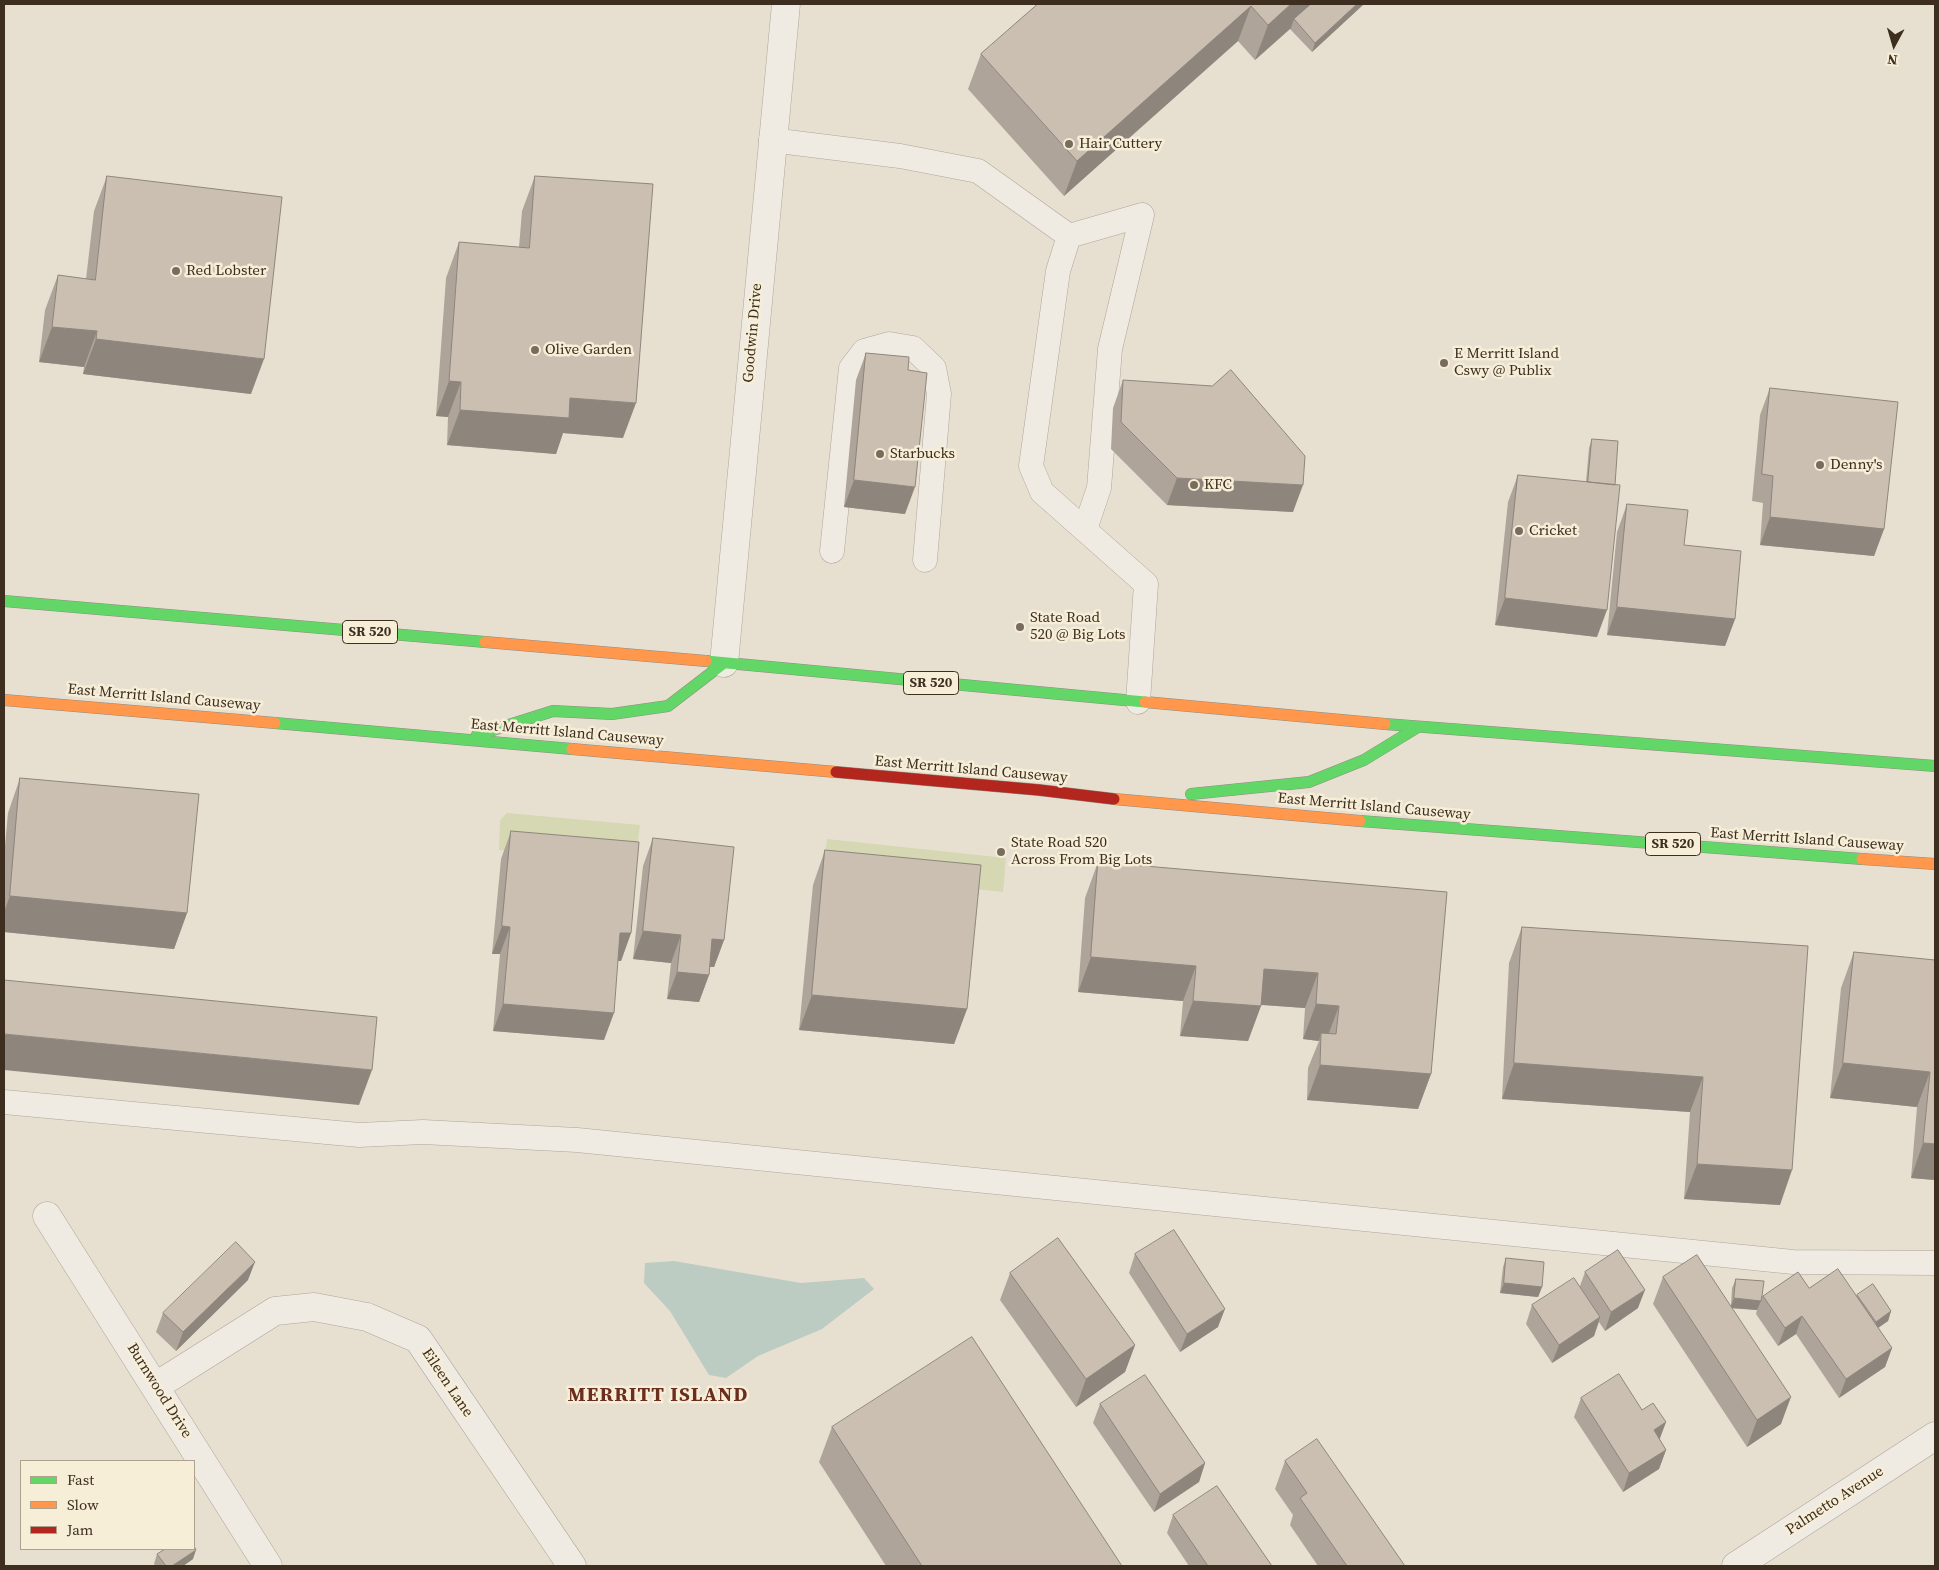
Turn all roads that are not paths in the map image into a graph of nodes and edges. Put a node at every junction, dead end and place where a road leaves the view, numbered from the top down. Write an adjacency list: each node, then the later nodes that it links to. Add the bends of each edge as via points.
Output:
1 (786, 4): 2 (street, Goodwin Drive)
2 (771, 140): 3 (lane, via 900,156 978,171); 8 (street, Goodwin Drive)
3 (1070, 236): 4 (lane, via 1058,271 1031,466 1042,492); 4 (lane, via 1142,214 1110,349 1099,488)
4 (1085, 529): 10 (lane, via 1146,584)
5 (832, 551): 6 (lane, via 851,368 864,351 889,344 913,348 934,368 939,394)
6 (925, 560)
7 (4, 601): 8 (main road, SR 520)
8 (724, 663): 10 (main road, SR 520); 12 (main road, via 668,706 612,714 553,711)
9 (4, 700): 12 (main road, East Merritt Island Causeway / SR 520)
10 (1138, 702): 11 (main road, SR 520)
11 (1418, 727): 13 (main road, SR 520); 14 (main road, via 1364,760 1309,782)
12 (462, 739): 14 (main road, East Merritt Island Causeway / SR 520, via 1039,790)
13 (1935, 766)
14 (1129, 802): 15 (main road, East Merritt Island Causeway / SR 520)
15 (1935, 864)
16 (4, 1102): 18 (lane, via 359,1135 424,1132 577,1140 1794,1262)
17 (47, 1216): 19 (street, Burnwood Drive)
18 (1935, 1263)
19 (156, 1386): 21 (street, Burnwood Drive); 22 (street, Eileen Lane, via 275,1310 314,1307 367,1317 418,1339)
20 (1935, 1436): 23 (street, Palmetto Avenue)
21 (268, 1566)
22 (572, 1566)
23 (1736, 1566)

